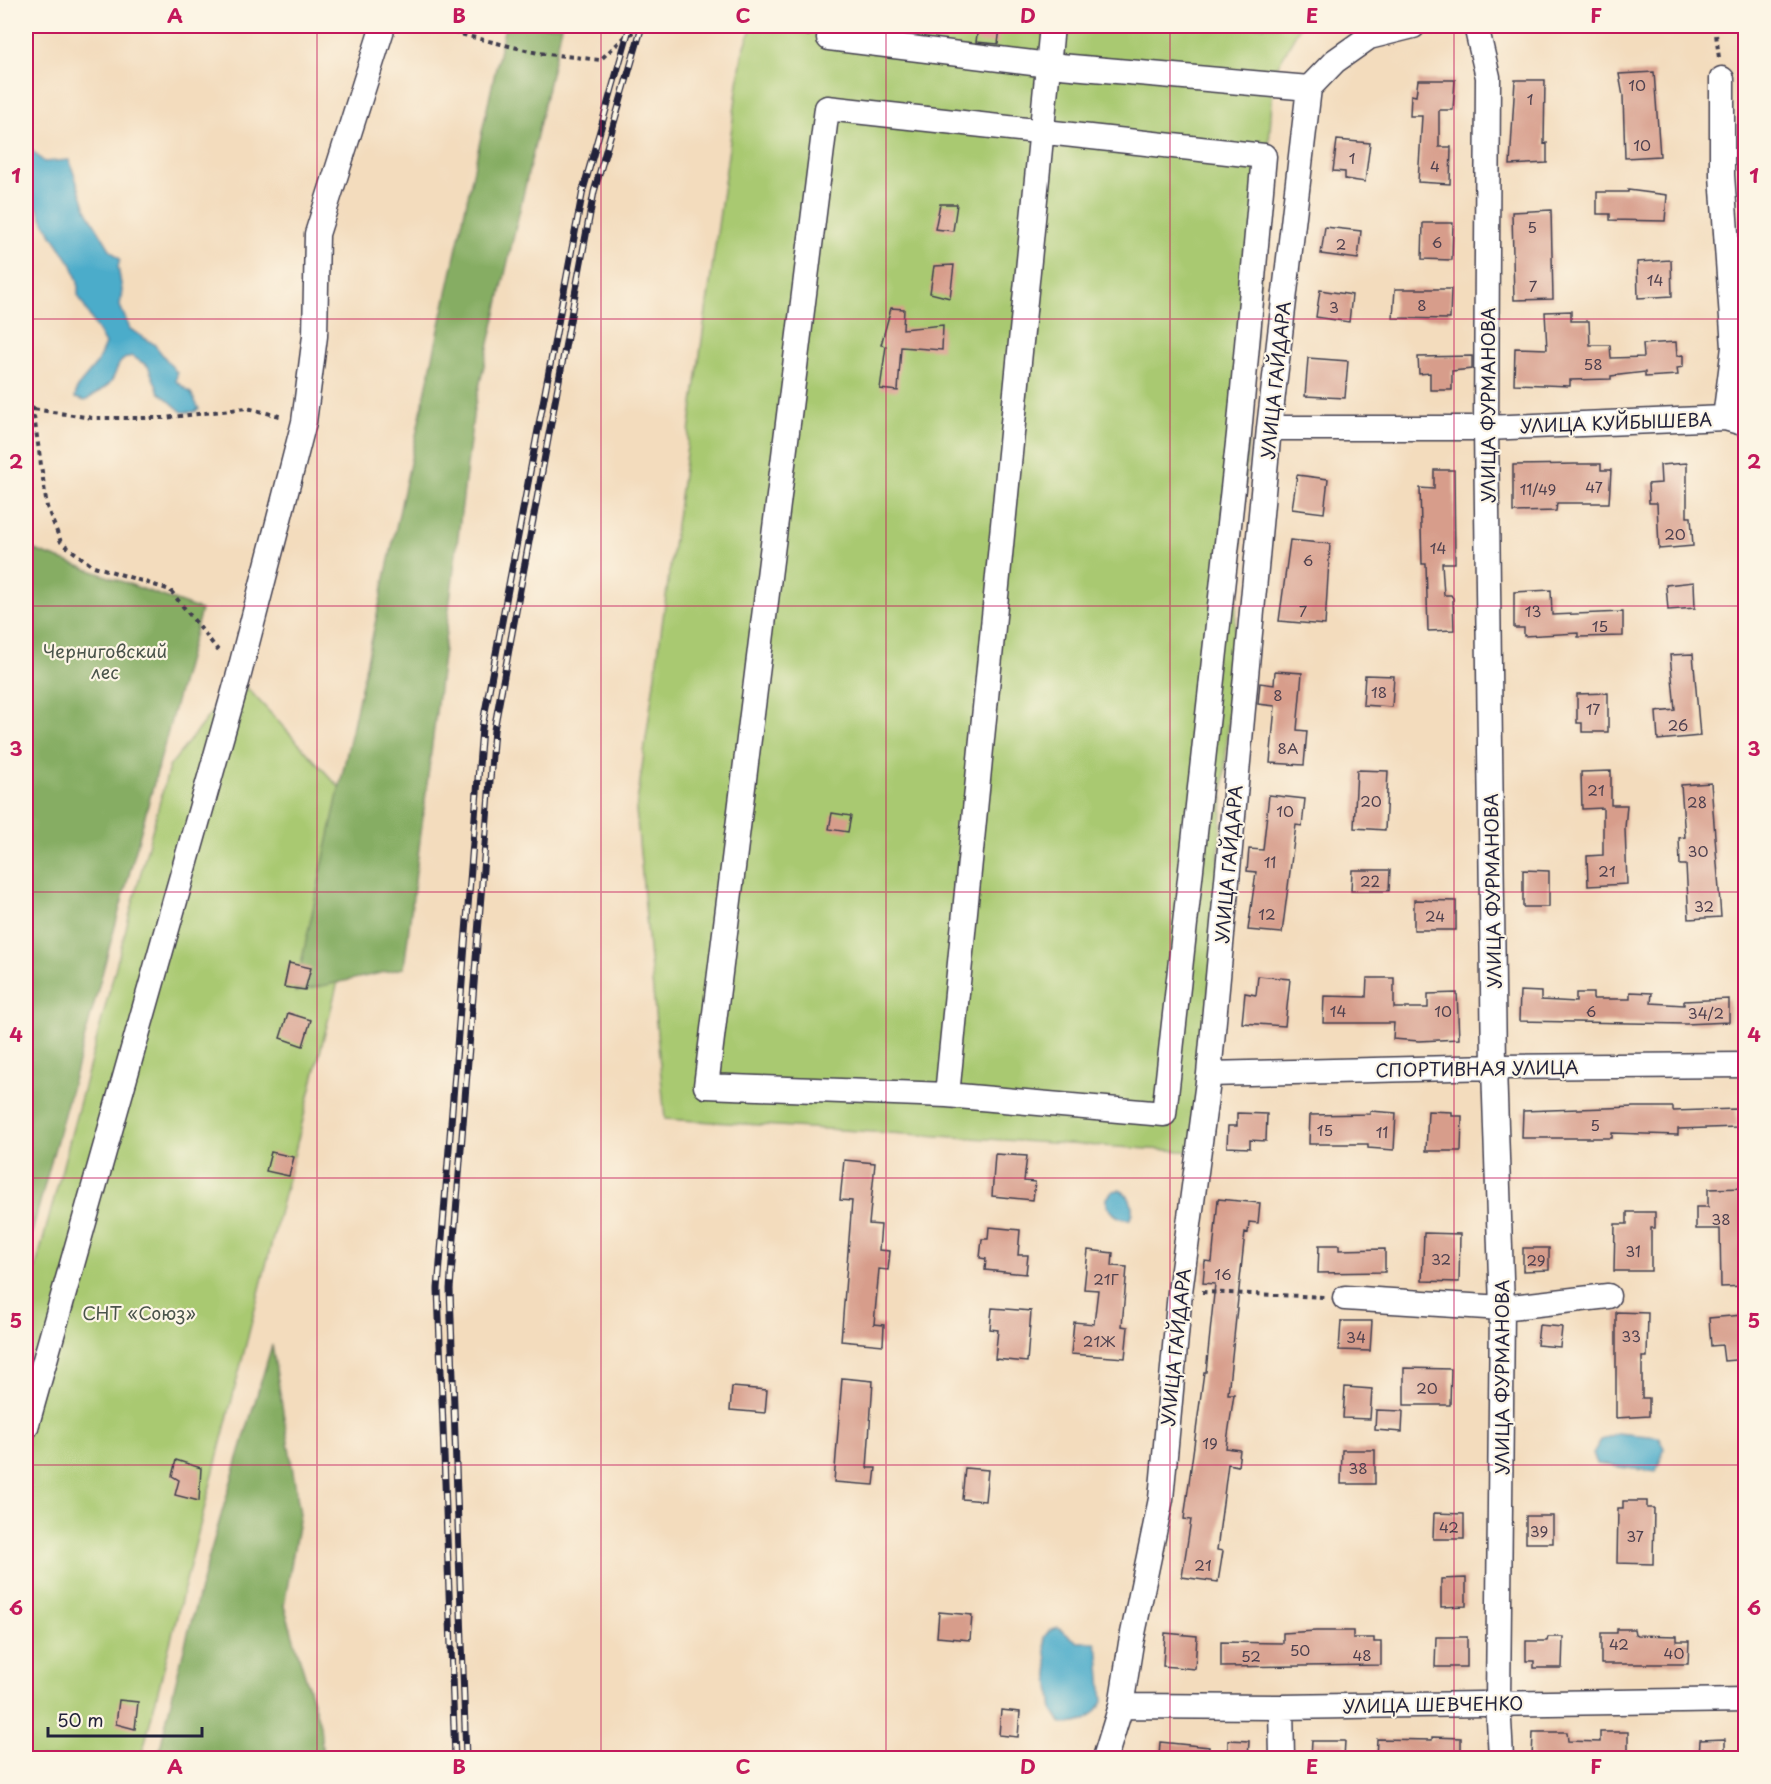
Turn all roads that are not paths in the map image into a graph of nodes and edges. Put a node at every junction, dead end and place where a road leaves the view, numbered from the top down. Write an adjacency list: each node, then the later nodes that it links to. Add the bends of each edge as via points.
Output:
1 (383, 26): 20 (street, via 316,234 315,336 304,422 238,678)
2 (1052, 26): 6 (street)
3 (1413, 26): 8 (street, via 1369,37 1335,61)
4 (1476, 26): 12 (street, УЛИЦА ФУРМАНОВА, via 1488,77)
5 (829, 38): 6 (street)
6 (1049, 65): 8 (street); 9 (street)
7 (1722, 79): 10 (street, via 1722,175)
8 (1309, 88): 11 (street, УЛИЦА ГАЙДАРА)
9 (1042, 131): 16 (street); 16 (street, via 1264,156 1239,434 1164,1114); 16 (street, via 827,108 706,1086)
10 (1735, 421): 12 (street, УЛИЦА КУЙБЫШЕВА)
11 (1269, 428): 12 (street, УЛИЦА КУЙБЫШЕВА); 15 (street, УЛИЦА ГАЙДАРА)
12 (1486, 428): 14 (street, УЛИЦА ФУРМАНОВА)
13 (1746, 1065): 14 (street, СПОРТИВНАЯ УЛИЦА)
14 (1494, 1067): 15 (street, СПОРТИВНАЯ УЛИЦА); 19 (street, УЛИЦА ФУРМАНОВА)
15 (1209, 1074): 23 (street, УЛИЦА ГАЙДАРА, via 1192,1152 1161,1498)
16 (947, 1095)
17 (1608, 1296): 19 (street)
18 (1345, 1298): 19 (street)
19 (1502, 1308): 22 (street, УЛИЦА ФУРМАНОВА)
20 (26, 1427)
21 (1746, 1700): 22 (street, УЛИЦА ШЕВЧЕНКО)
22 (1498, 1702): 24 (street, УЛИЦА ШЕВЧЕНКО); 27 (street, УЛИЦА ФУРМАНОВА)
23 (1121, 1706): 24 (street, УЛИЦА ШЕВЧЕНКО); 25 (street, УЛИЦА ГАЙДАРА)
24 (1281, 1707): 26 (street)
25 (1105, 1758)
26 (1282, 1758)
27 (1501, 1758)

